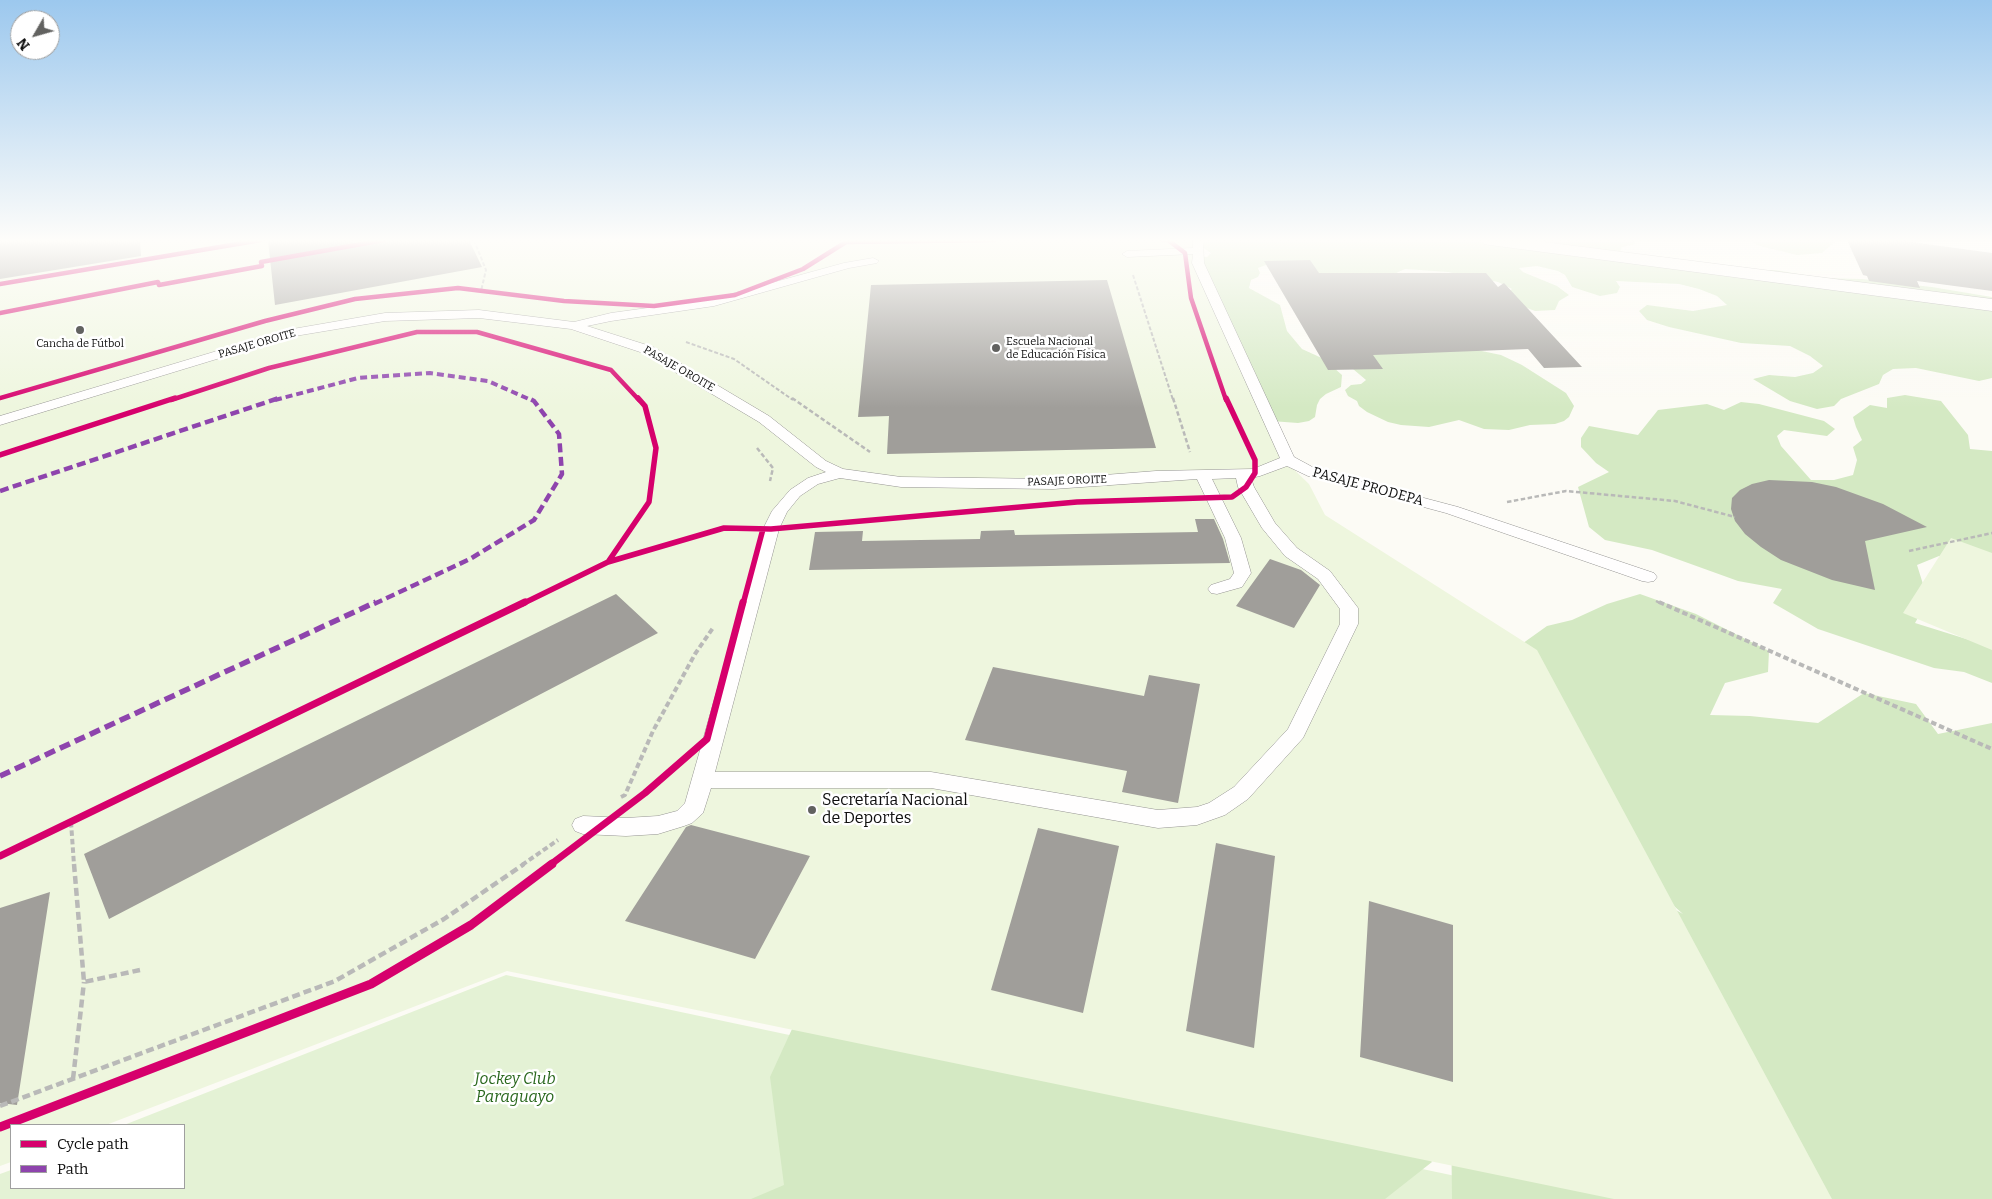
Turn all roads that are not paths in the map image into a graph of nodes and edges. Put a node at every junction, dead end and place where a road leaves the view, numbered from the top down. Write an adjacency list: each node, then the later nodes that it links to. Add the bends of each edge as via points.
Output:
1 (736, 296): 5 (lane)
2 (1213, 296): 7 (lane)
3 (1926, 296): 4 (street)
4 (1992, 305)
5 (573, 326): 6 (lane, PASAJE OROITE, via 479,314 385,317 288,334); 8 (lane, PASAJE OROITE, via 648,350 764,419 821,464)
6 (0, 421)
7 (1288, 460): 9 (lane, PASAJE OROITE, via 1255,473); 11 (lane, PASAJE PRODEPA, via 1313,473 1452,510)
8 (839, 473): 10 (lane, PASAJE OROITE, via 901,482 1043,484); 13 (lane, via 813,481 795,493 771,529)
9 (1242, 473): 10 (lane, PASAJE OROITE); 13 (lane, via 1246,487 1268,525 1291,552 1324,575 1349,608 1349,624 1296,733 1241,793 1217,809 1197,816 1158,819 931,780)
10 (1202, 474): 12 (lane, via 1233,538 1243,573 1236,583)
11 (1648, 577)
12 (1217, 589)
13 (702, 780): 14 (lane, via 695,807 684,816 658,825)
14 (583, 825)

